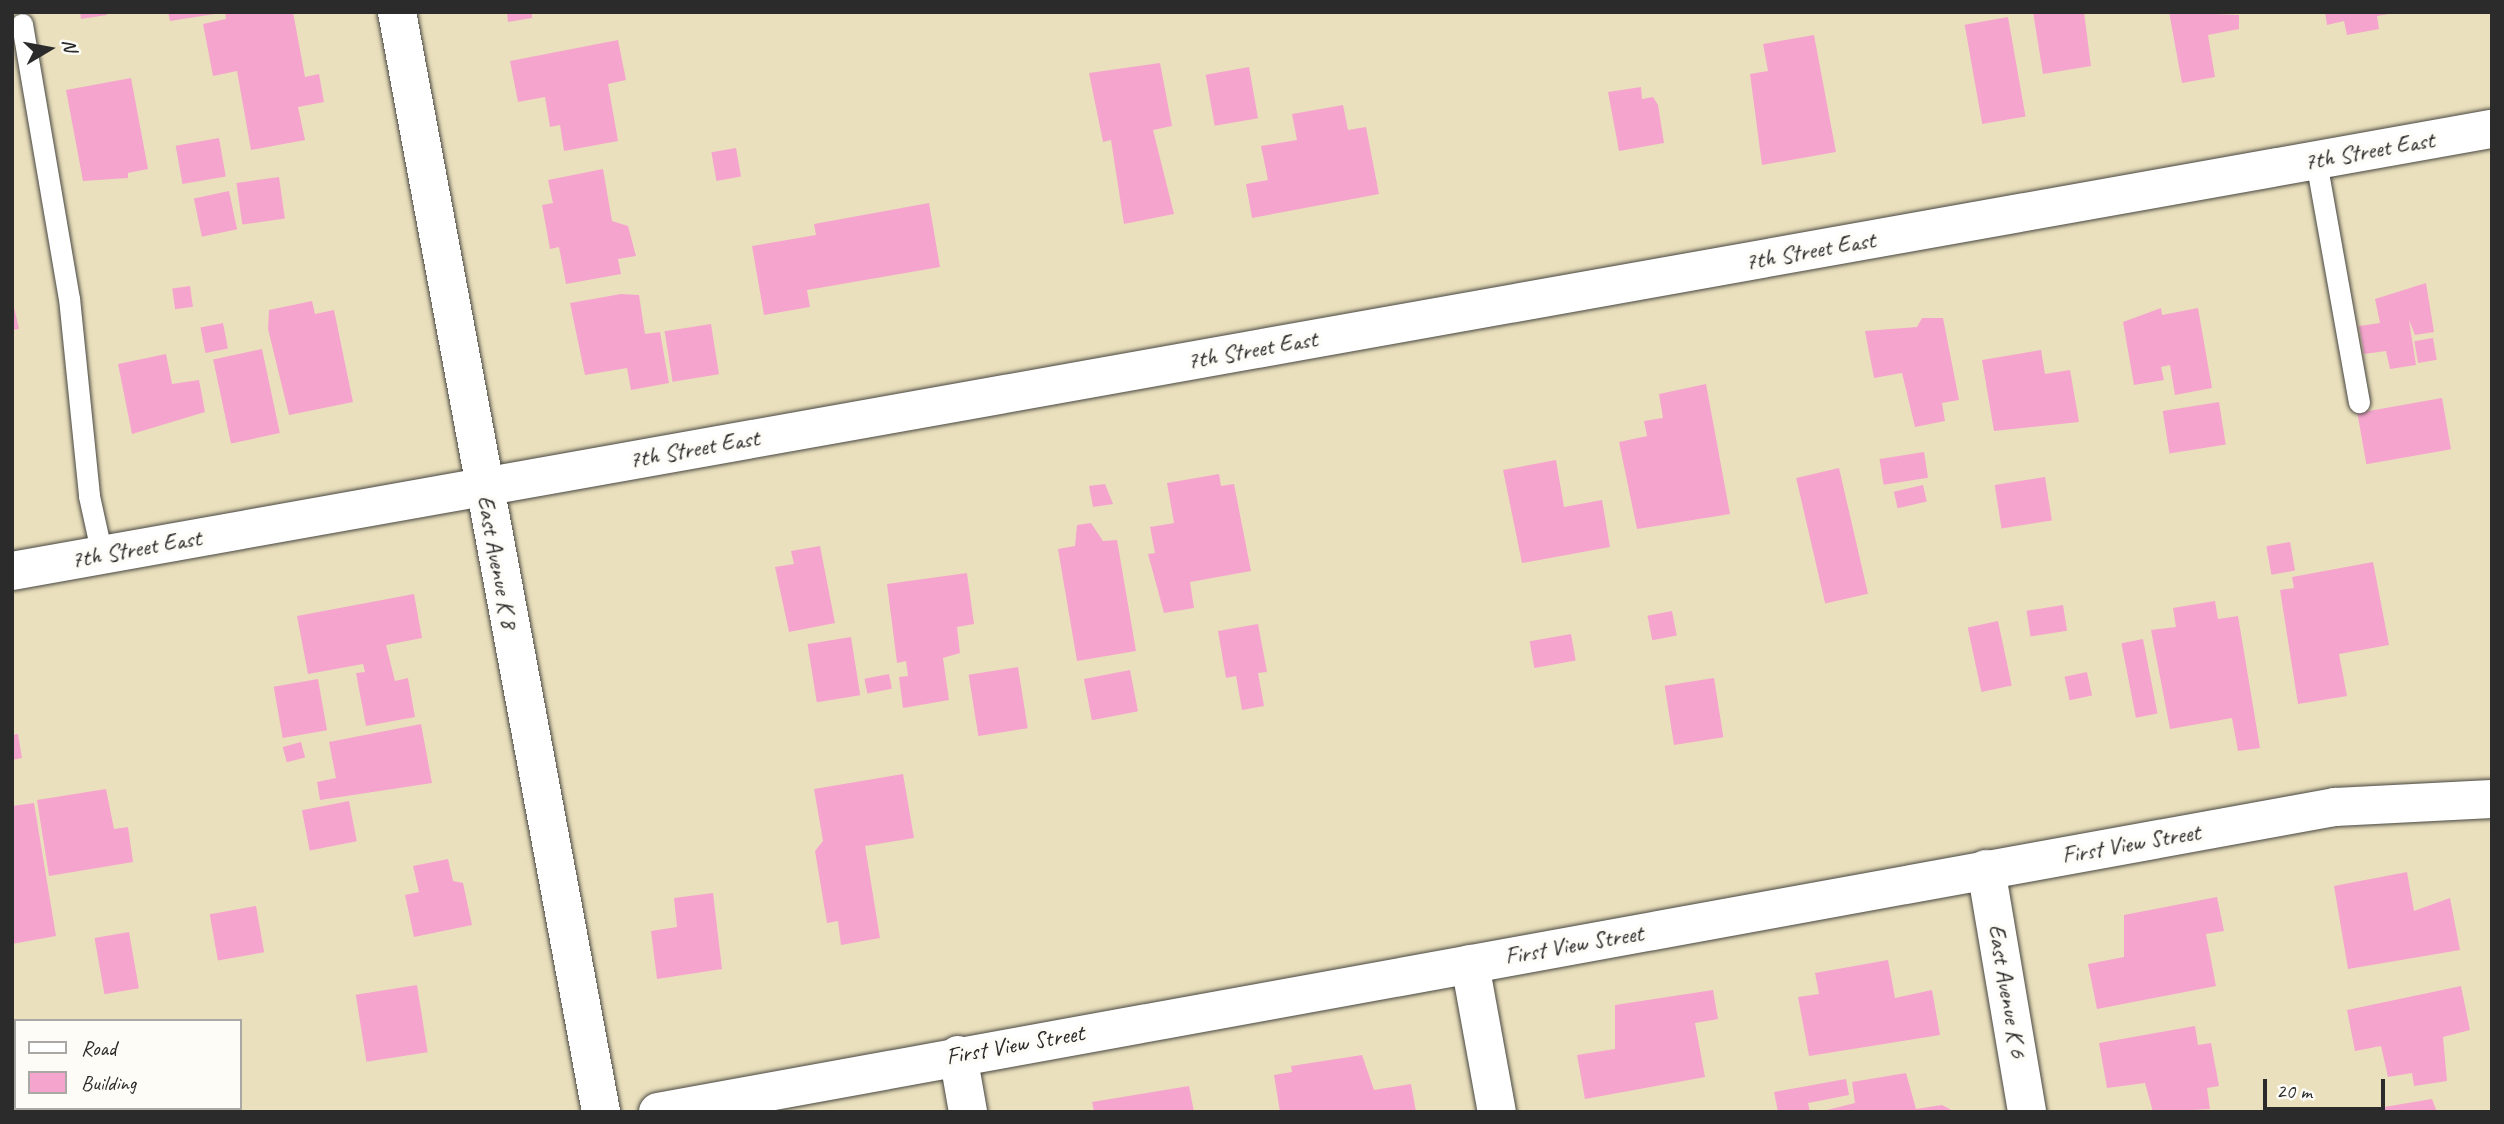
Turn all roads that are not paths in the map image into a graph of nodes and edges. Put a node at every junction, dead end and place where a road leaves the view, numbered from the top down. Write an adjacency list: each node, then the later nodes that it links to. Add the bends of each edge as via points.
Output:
1 (397, 12): 6 (street, East Avenue K 8)
2 (22, 24): 7 (lane, via 69,298 89,496)
3 (2492, 129): 4 (street, 7th Street East)
4 (2316, 161): 5 (lane); 6 (street, 7th Street East)
5 (2359, 402)
6 (483, 486): 7 (street, 7th Street East); 13 (street, East Avenue K 8)
7 (102, 555): 8 (street, 7th Street East)
8 (12, 571)
9 (2492, 799): 10 (street, First View Street, via 2335,807)
10 (1986, 869): 11 (street, First View Street); 17 (street, East Avenue K 6)
11 (1470, 964): 12 (street, First View Street); 16 (street)
12 (958, 1055): 14 (street, First View Street); 15 (street)
13 (601, 1112)
14 (658, 1112)
15 (968, 1112)
16 (1497, 1112)
17 (2027, 1112)

